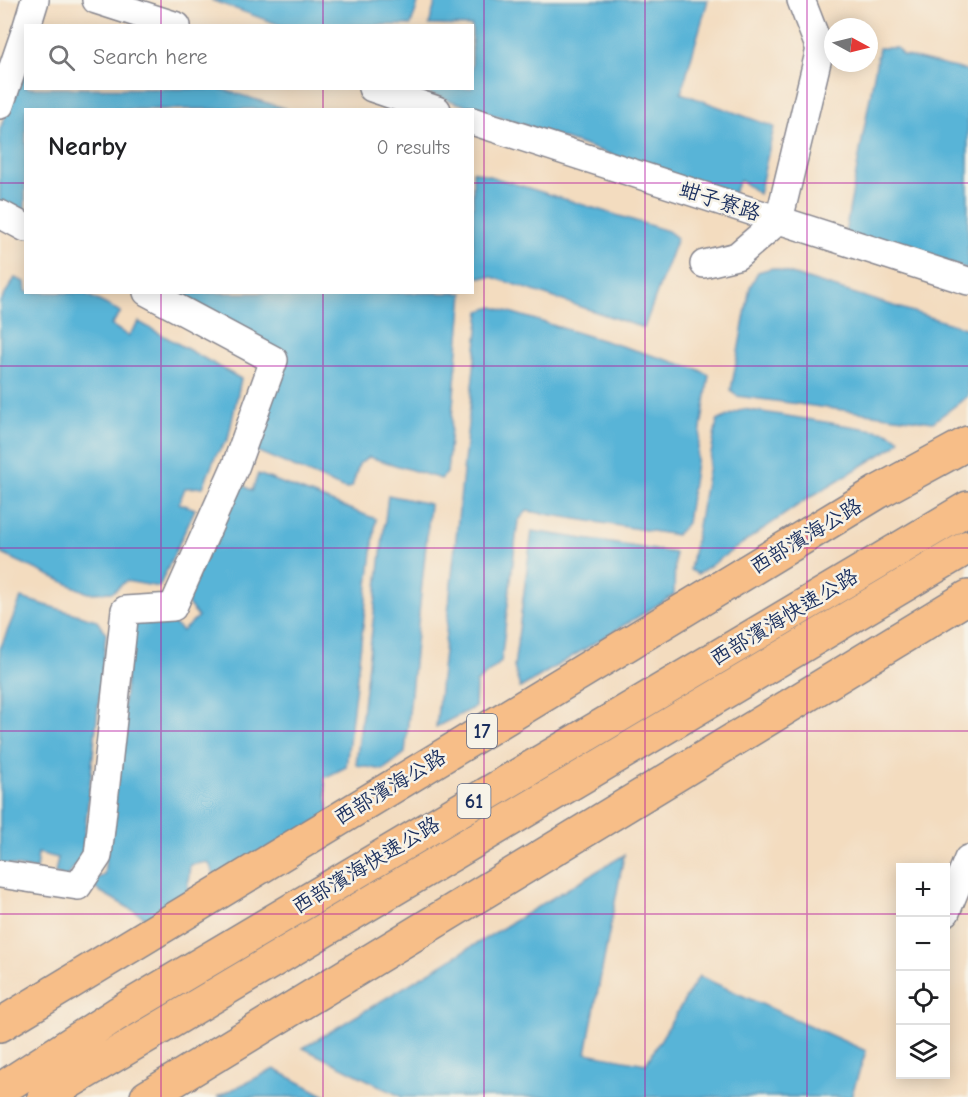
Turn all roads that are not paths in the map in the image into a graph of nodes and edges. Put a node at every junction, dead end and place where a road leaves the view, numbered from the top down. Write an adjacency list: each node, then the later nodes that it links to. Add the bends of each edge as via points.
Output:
1 (35, 0): 4 (street)
2 (96, 0): 5 (street)
3 (801, 0): 12 (street, via 820,49)
4 (27, 24)
5 (171, 24)
6 (24, 33): 8 (street)
7 (378, 90): 9 (street)
8 (0, 105)
9 (431, 108)
10 (474, 122): 12 (street, 蚶子寮路)
11 (0, 214): 13 (street)
12 (779, 220): 14 (street, via 737,256); 15 (street, 蚶子寮路)
13 (24, 227)
14 (704, 264)
15 (968, 280)
16 (151, 294): 22 (street, via 274,360 236,465 173,607 125,610 98,856 78,886)
17 (968, 443): 24 (main road, 西部濱海公路 / 17, via 868,498)
18 (960, 513): 25 (main road, 西部濱海快速公路 / 61, via 117,1014)
19 (968, 547): 26 (main road, 西部濱海快速公路 / 61)
20 (968, 597): 27 (main road)
21 (968, 859): 23 (street)
22 (0, 874)
23 (950, 900)
24 (0, 1025)
25 (0, 1090)
26 (44, 1097)
27 (147, 1097)

